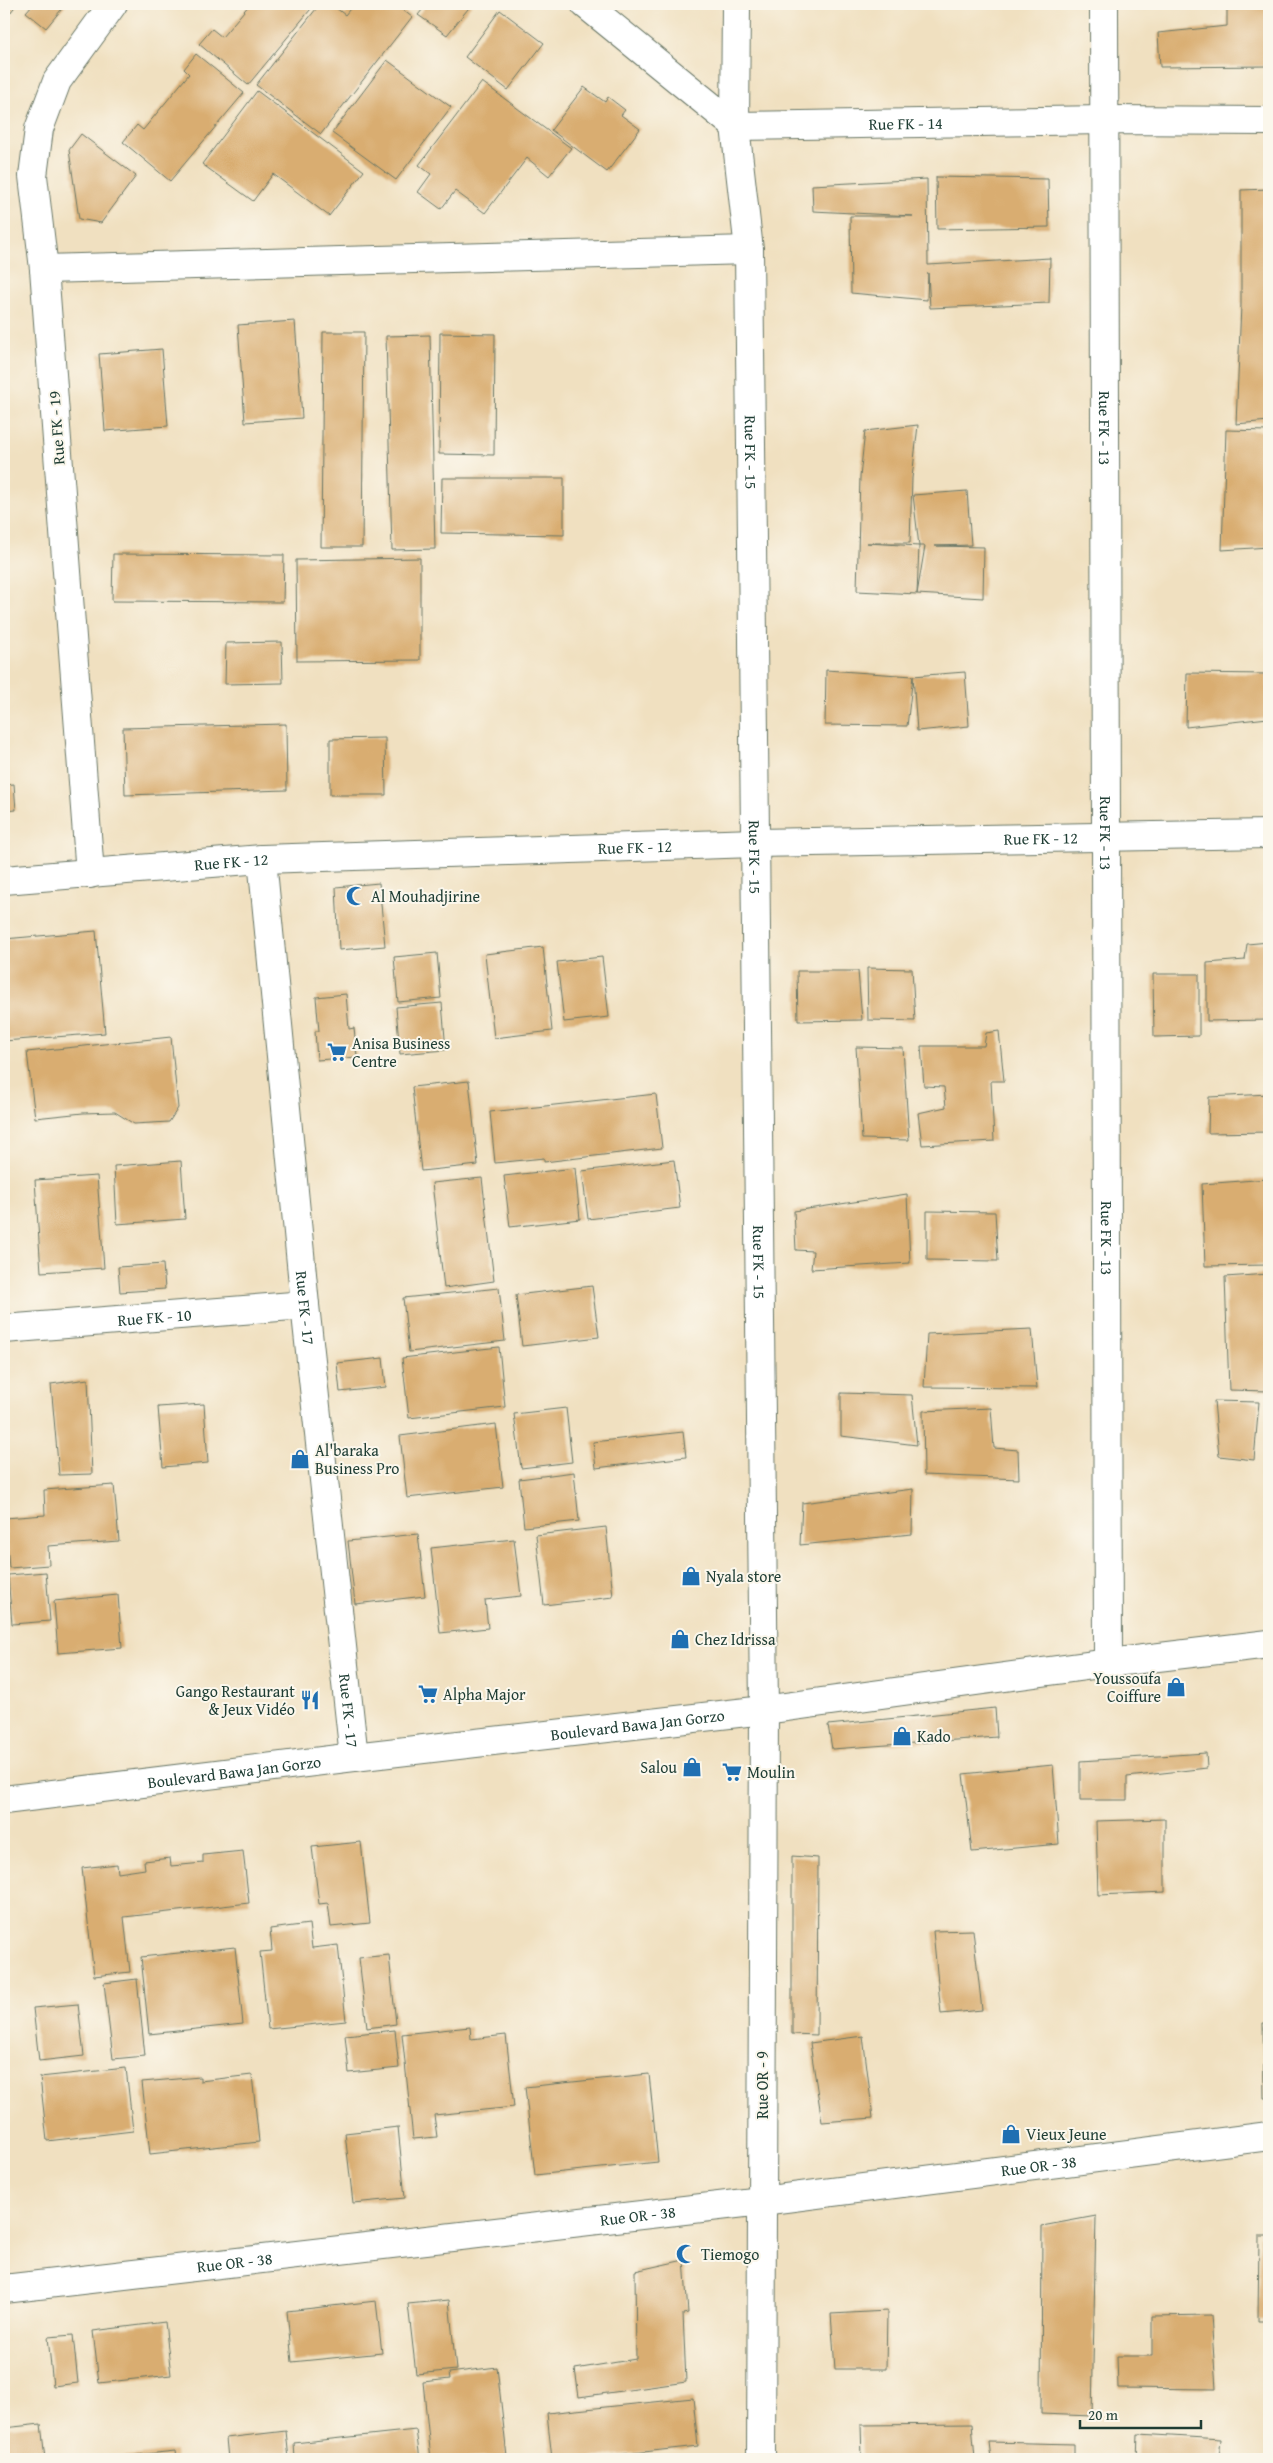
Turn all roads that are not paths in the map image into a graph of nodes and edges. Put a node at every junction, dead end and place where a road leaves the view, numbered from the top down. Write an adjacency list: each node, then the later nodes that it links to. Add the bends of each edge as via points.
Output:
1 (113, 4): 9 (street, Rue FK - 19, via 57,81 39,129 33,176)
2 (585, 4): 7 (street)
3 (736, 4): 7 (street, Rue FK - 15)
4 (1104, 4): 5 (street, Rue FK - 13)
5 (1105, 120): 6 (street, Rue FK - 14); 7 (street, Rue FK - 14); 11 (street, Rue FK - 13)
6 (1269, 121)
7 (735, 126): 8 (street, Rue FK - 15)
8 (748, 250): 9 (street); 12 (street, Rue FK - 15)
9 (44, 269): 14 (street, Rue FK - 19)
10 (1269, 834): 11 (street, Rue FK - 12)
11 (1106, 836): 12 (street, Rue FK - 12); 19 (street, Rue FK - 13)
12 (755, 843): 13 (street, Rue FK - 12); 20 (street, Rue FK - 15)
13 (262, 859): 14 (street, Rue FK - 12); 16 (street, Rue FK - 17)
14 (90, 874): 15 (street, Rue FK - 12)
15 (4, 880)
16 (306, 1305): 17 (street, Rue FK - 10); 21 (street, Rue FK - 17)
17 (4, 1329)
18 (1269, 1644): 19 (street, Boulevard Bawa Jan Gorzo)
19 (1108, 1663): 20 (street, Boulevard Bawa Jan Gorzo)
20 (764, 1710): 21 (street, Boulevard Bawa Jan Gorzo); 24 (street, Rue OR - 9)
21 (354, 1757): 22 (street, Boulevard Bawa Jan Gorzo)
22 (4, 1800)
23 (1269, 2136): 24 (street, Rue OR - 38)
24 (762, 2201): 25 (street, Rue OR - 38); 26 (street, Rue OR - 9)
25 (4, 2289)
26 (760, 2459)

